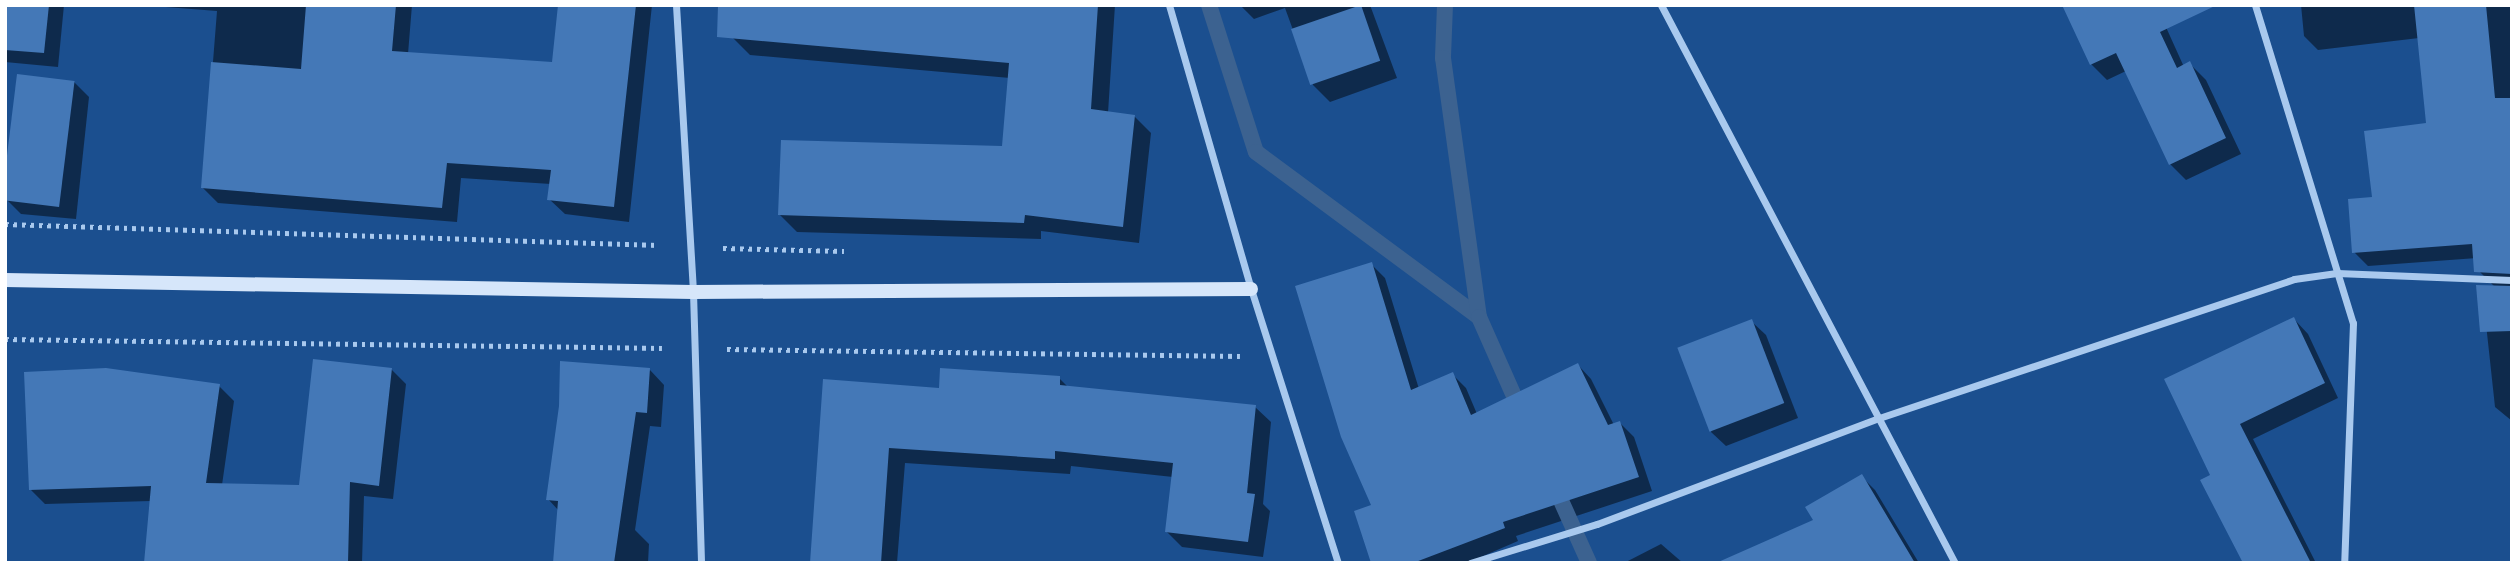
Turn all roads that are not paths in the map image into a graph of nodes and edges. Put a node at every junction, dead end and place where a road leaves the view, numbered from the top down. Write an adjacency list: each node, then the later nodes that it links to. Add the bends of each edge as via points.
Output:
1 (676, 5): 9 (street)
2 (1169, 5): 8 (street)
3 (1661, 5): 10 (street)
4 (2255, 5): 5 (street)
5 (2337, 273): 7 (street); 10 (street, via 2294,279); 15 (street, via 2353,323)
6 (5, 280): 9 (street)
7 (2512, 280)
8 (1251, 289): 9 (street); 12 (street)
9 (693, 292): 11 (street)
10 (1880, 418): 13 (street, via 1597,524); 14 (street)
11 (701, 563)
12 (1338, 563)
13 (1470, 563)
14 (1955, 563)
15 (2344, 563)

